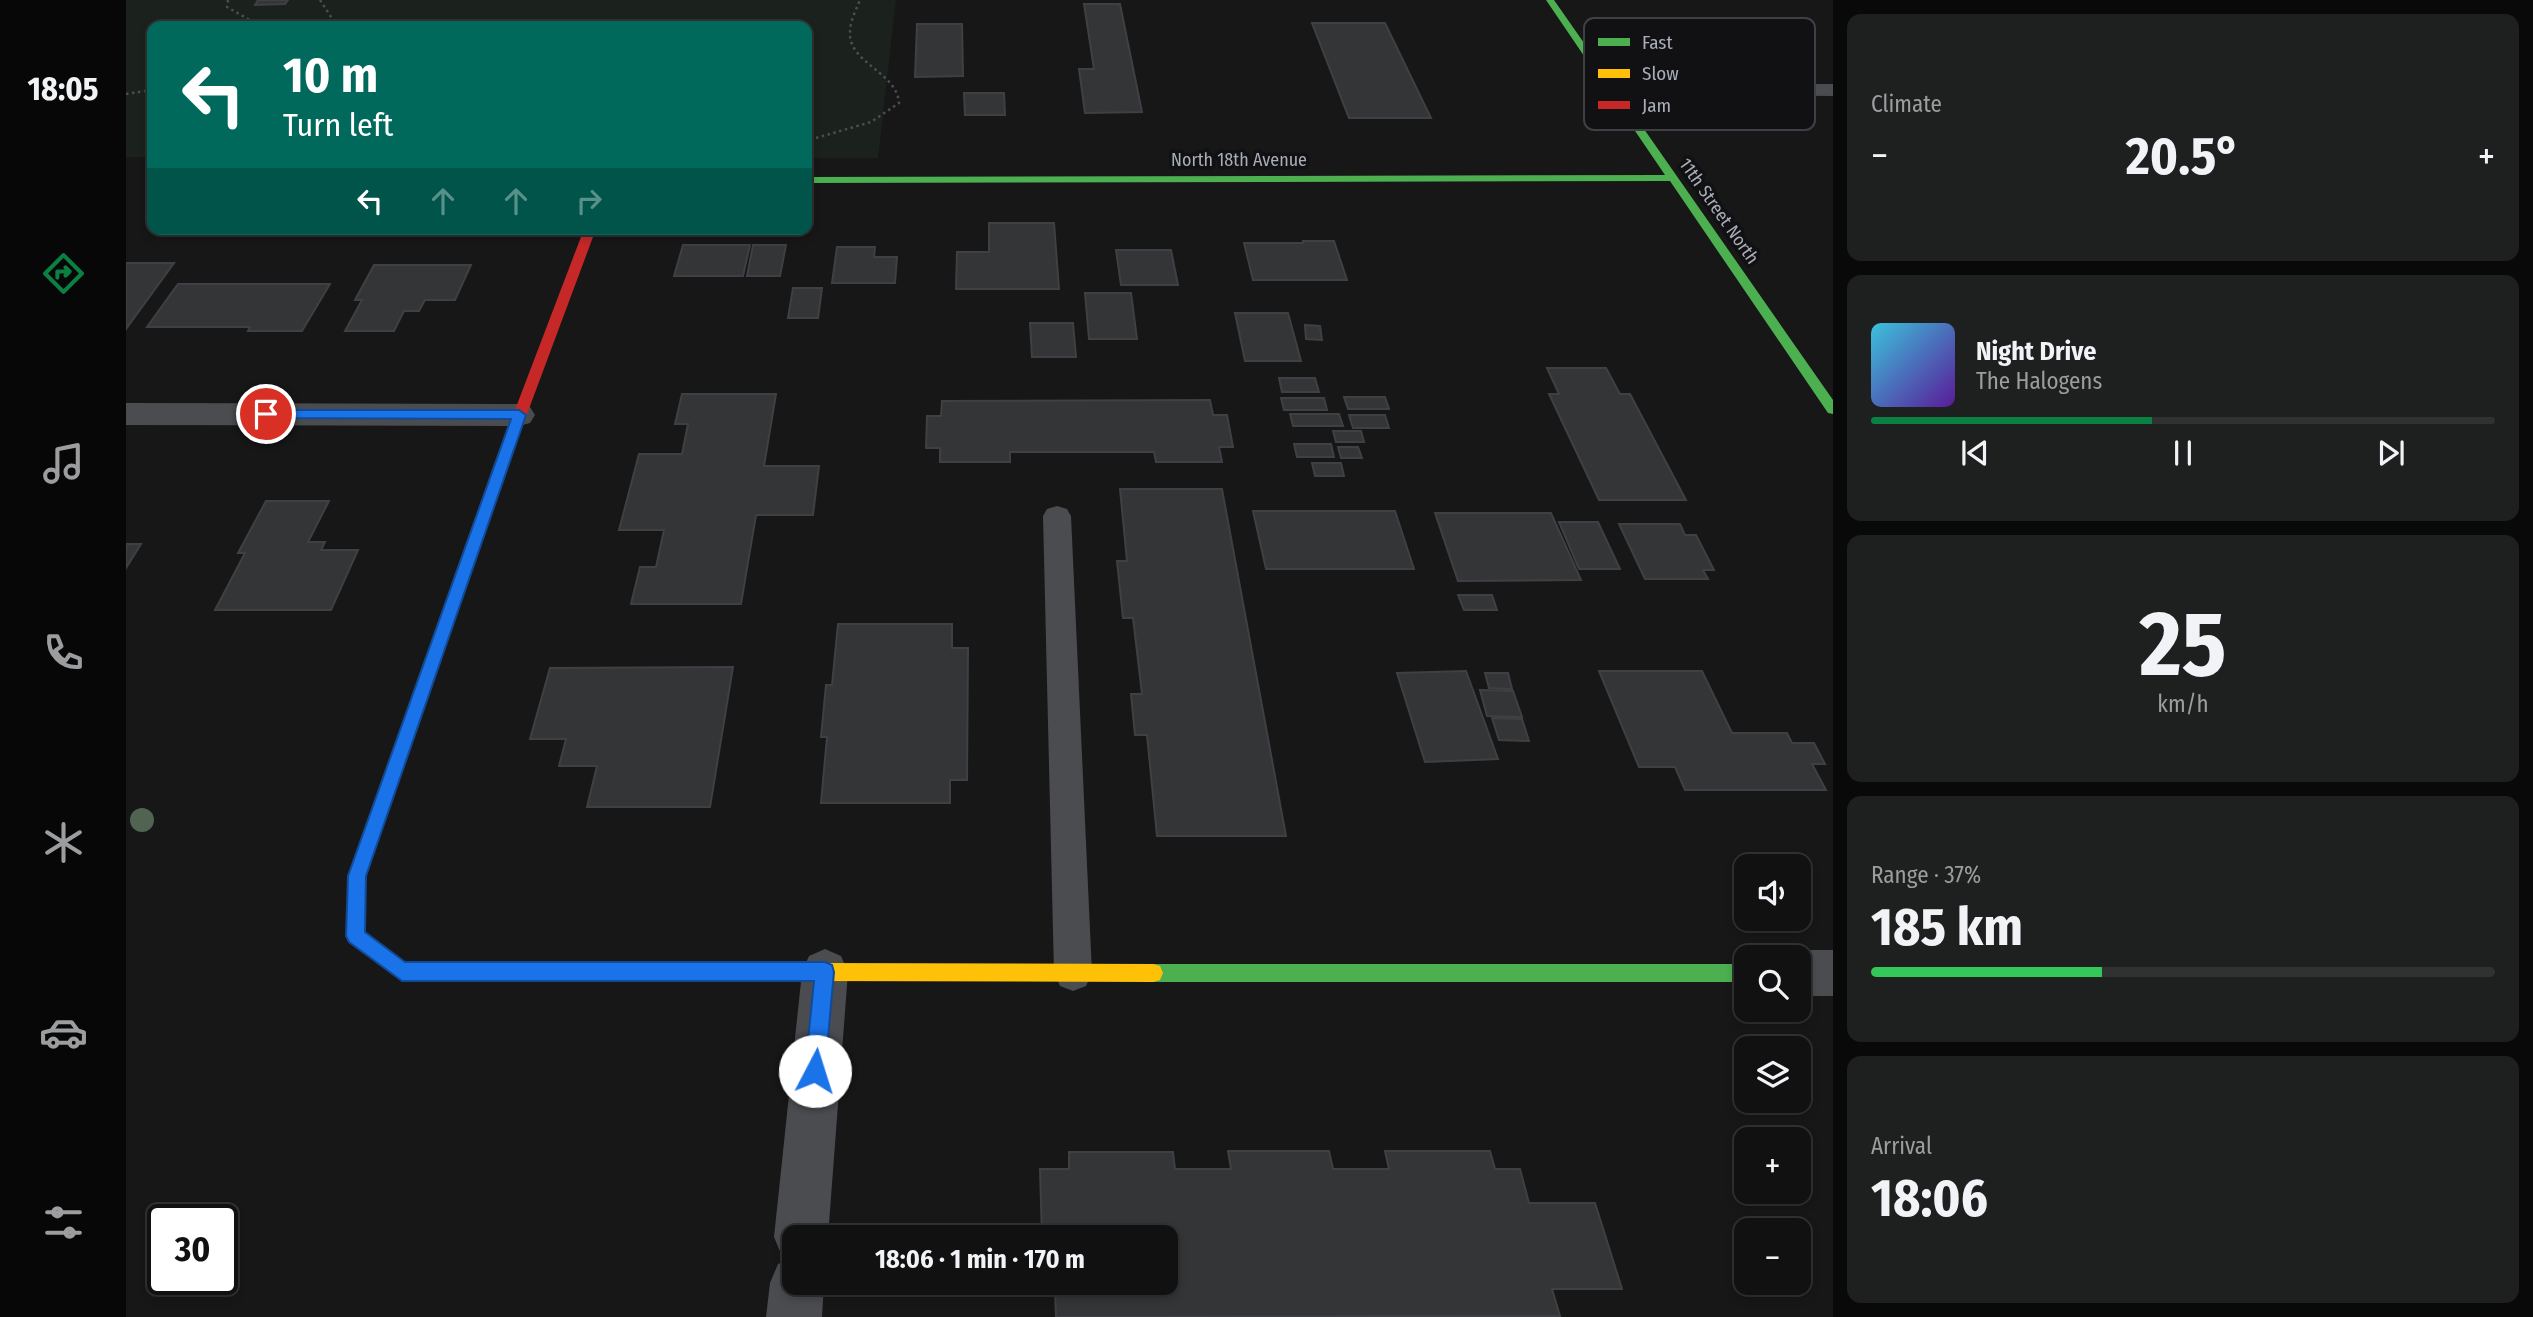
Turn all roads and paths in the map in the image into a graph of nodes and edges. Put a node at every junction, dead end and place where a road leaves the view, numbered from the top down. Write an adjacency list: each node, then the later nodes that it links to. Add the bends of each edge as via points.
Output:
1 (228, 0): 5 (path, via 227,7)
2 (320, 0): 6 (path)
3 (860, 0): 13 (path, via 850,39 897,89 900,103 872,122)
4 (1550, 0): 7 (street, 11th Street North)
5 (250, 21)
6 (334, 21)
7 (1584, 49)
8 (1815, 90): 9 (lane)
9 (1833, 90)
10 (147, 91): 11 (path)
11 (126, 94)
12 (1639, 130): 14 (street, 11th Street North)
13 (812, 139)
14 (1672, 178): 15 (street, North 18th Avenue); 17 (street, 11th Street North)
15 (812, 180)
16 (588, 235): 19 (street)
17 (1833, 410)
18 (126, 414): 19 (street)
19 (519, 415): 21 (street, via 357,876 356,936 402,972)
20 (1058, 516): 22 (lane)
21 (825, 972): 22 (street); 26 (street)
22 (1073, 973): 23 (street)
23 (1734, 973)
24 (1811, 973): 25 (street)
25 (1833, 973)
26 (802, 1225)
27 (796, 1295): 28 (street)
28 (794, 1317)

